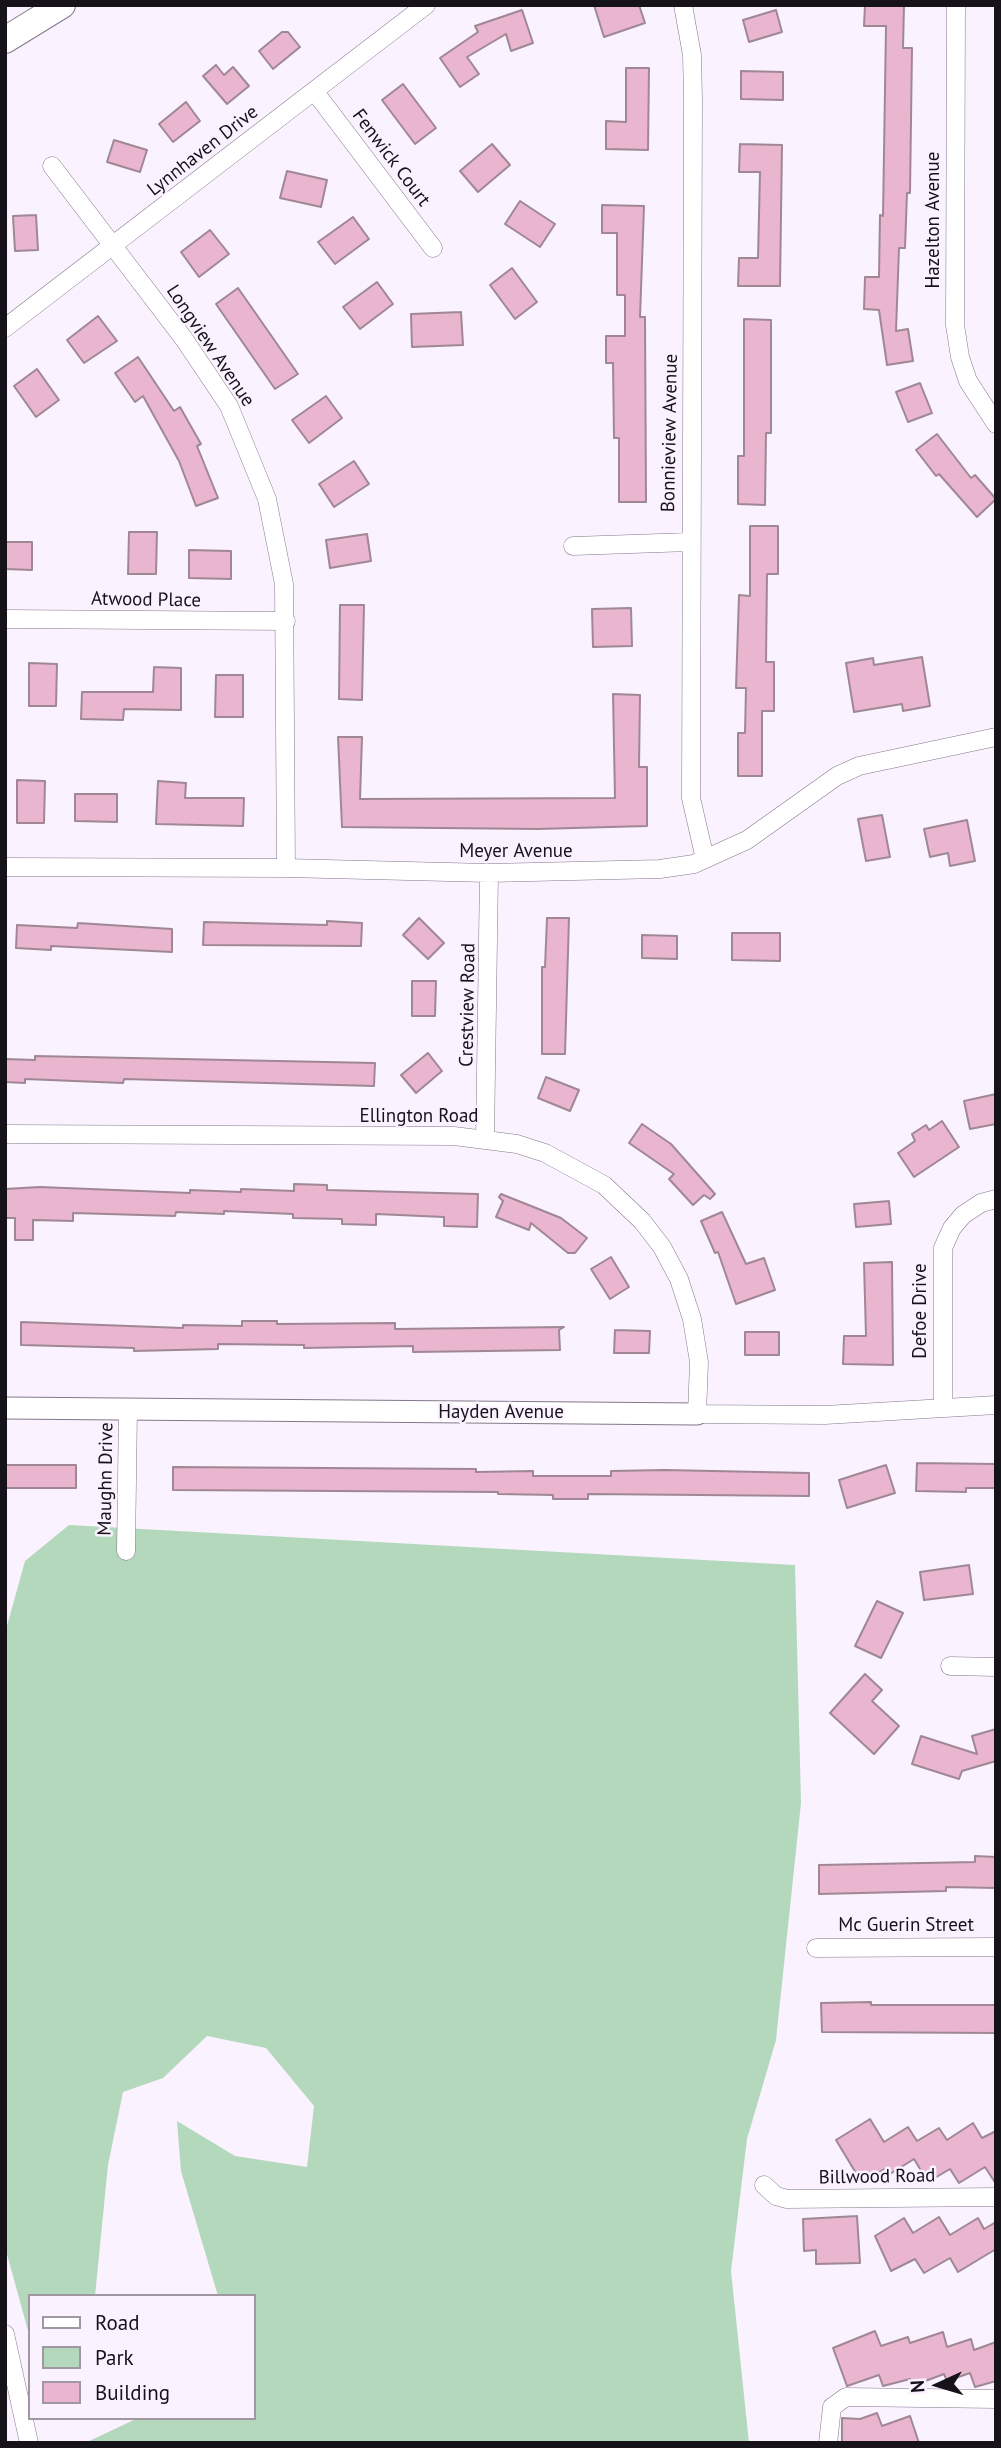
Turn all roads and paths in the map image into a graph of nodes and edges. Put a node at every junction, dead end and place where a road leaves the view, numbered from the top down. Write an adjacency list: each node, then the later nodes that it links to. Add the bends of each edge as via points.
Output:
1 (62, 5): 5 (main road)
2 (426, 5): 6 (street, Lynnhaven Drive)
3 (683, 5): 12 (street, Bonnieview Avenue, via 694,98)
4 (956, 5): 11 (street, Hazelton Avenue, via 955,325 968,381)
5 (5, 40)
6 (315, 92): 8 (street, Lynnhaven Drive); 9 (street, Fenwick Court)
7 (52, 166): 8 (street, Longview Avenue)
8 (113, 245): 10 (street, Lynnhaven Drive); 15 (street, Longview Avenue, via 229,406 250,452 277,538)
9 (433, 248)
10 (5, 328)
11 (996, 424)
12 (690, 542): 13 (street); 17 (street, Bonnieview Avenue, via 691,798)
13 (573, 546)
14 (5, 619): 15 (street, Atwood Place)
15 (286, 621): 19 (street, Longview Avenue)
16 (996, 737): 17 (street, Meyer Avenue, via 859,766 837,776 758,833)
17 (705, 859): 20 (street, Meyer Avenue, via 660,869)
18 (5, 867): 19 (street, Meyer Avenue)
19 (286, 868): 20 (street, Meyer Avenue)
20 (489, 873): 22 (street, Crestview Road)
21 (5, 1134): 22 (street, Ellington Road)
22 (485, 1138): 28 (street, Ellington Road, via 545,1153 576,1167 604,1185 642,1221 679,1279 692,1320 699,1362)
23 (996, 1199): 25 (street, Defoe Drive, via 963,1215 943,1248)
24 (996, 1405): 25 (street, Hayden Avenue)
25 (943, 1407): 28 (street, Hayden Avenue, via 825,1415)
26 (5, 1408): 27 (street, Hayden Avenue)
27 (128, 1409): 28 (street, Hayden Avenue); 29 (street, Maughn Drive)
28 (697, 1414)
29 (125, 1551)
30 (950, 1666): 31 (street)
31 (996, 1667)
32 (996, 1947): 33 (street, Mc Guerin Street)
33 (816, 1948)
34 (764, 2185): 35 (street, Billwood Road, via 787,2199)
35 (996, 2197)
36 (5, 2334): 38 (street)
37 (996, 2399): 39 (street, via 846,2397 832,2407)
38 (29, 2443)
39 (828, 2443)

